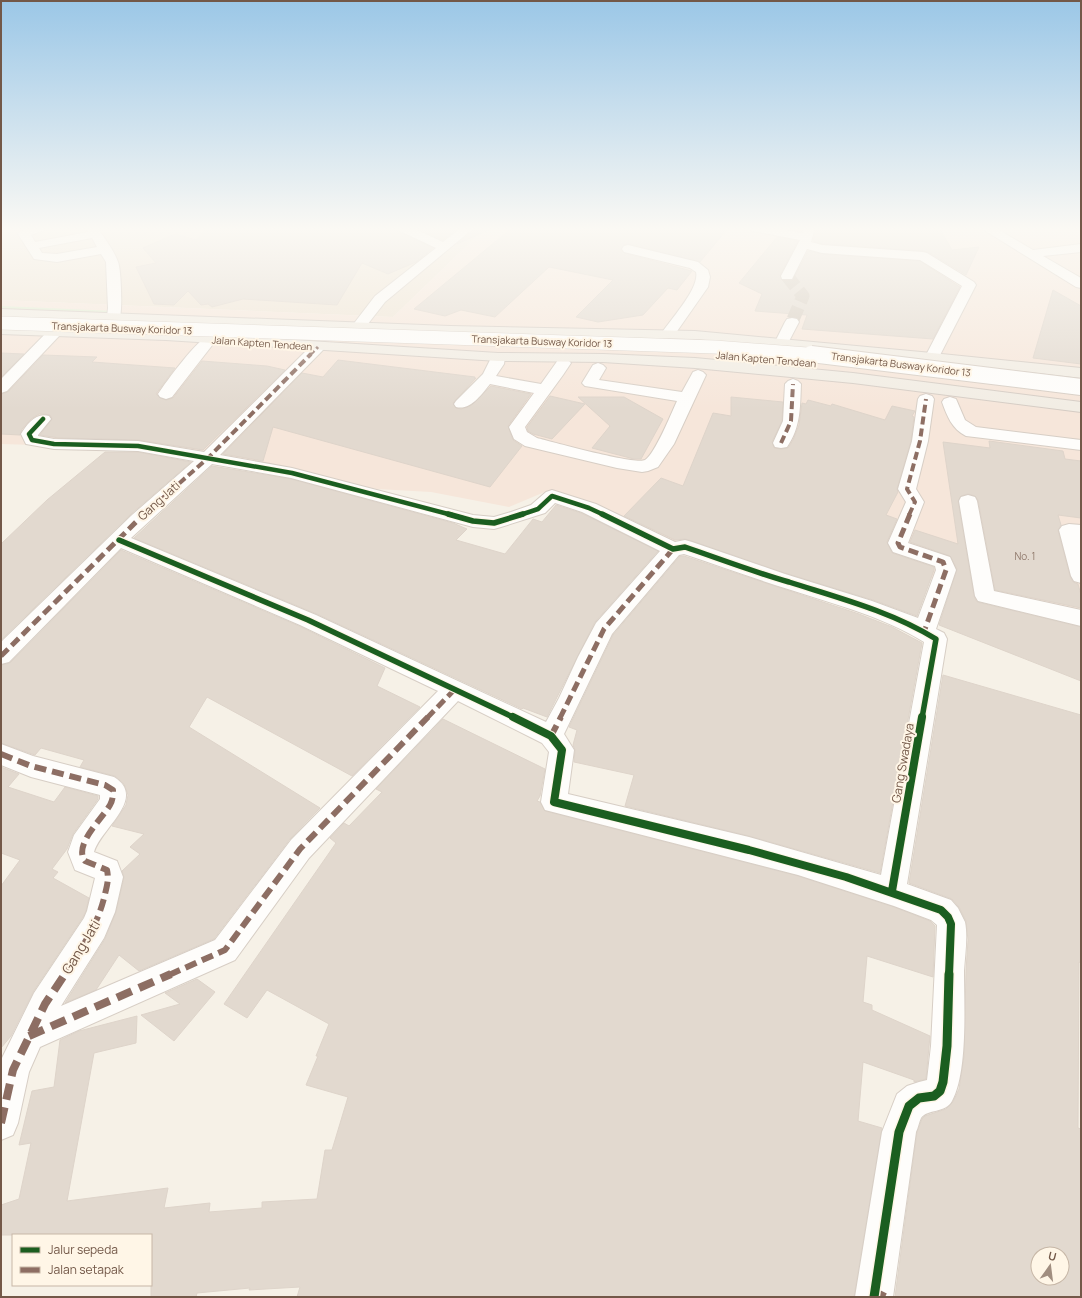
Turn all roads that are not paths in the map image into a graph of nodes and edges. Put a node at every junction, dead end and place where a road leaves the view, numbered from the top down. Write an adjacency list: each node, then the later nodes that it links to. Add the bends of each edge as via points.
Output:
1 (114, 288): 6 (street)
2 (394, 288): 9 (street, via 380,299)
3 (701, 288): 13 (street)
4 (968, 288): 18 (street)
5 (1, 313): 6 (main road, Jalan Kapten Tendean)
6 (114, 317): 9 (main road, Jalan Kapten Tendean)
7 (792, 322): 15 (street)
8 (1, 323): 27 (street, Transjakarta Busway Koridor 13, bridge, via 715,347 814,354)
9 (359, 326): 11 (main road, Jalan Kapten Tendean)
10 (1, 330): 12 (main road, Jalan Kapten Tendean)
11 (450, 330): 13 (main road, Jalan Kapten Tendean); 20 (main road, Jalan Kapten Tendean, via 531,341)
12 (55, 332): 14 (main road, Jalan Kapten Tendean); 28 (street)
13 (668, 334): 15 (main road, Jalan Kapten Tendean)
14 (210, 340): 16 (main road, Jalan Kapten Tendean); 30 (street)
15 (782, 342): 18 (main road, Jalan Kapten Tendean)
16 (318, 347): 17 (main road, Jalan Kapten Tendean); 41 (street, Gang Jati)
17 (498, 357): 19 (main road, Jalan Kapten Tendean); 25 (street, via 496,365)
18 (932, 357): 23 (main road, Jalan Kapten Tendean)
19 (523, 358): 20 (main road, Jalan Kapten Tendean); 21 (main road, Jalan Kapten Tendean)
20 (739, 361): 31 (main road, Jalan Kapten Tendean, via 852,368); 36 (main road, Jalan Kapten Tendean)
21 (563, 363): 22 (main road, Jalan Kapten Tendean); 29 (street)
22 (598, 368): 24 (main road, Jalan Kapten Tendean); 32 (street, via 590,383)
23 (1081, 374)
24 (698, 375): 26 (main road, Jalan Kapten Tendean); 32 (street)
25 (486, 379): 29 (street); 35 (street)
26 (793, 384): 33 (main road, Jalan Kapten Tendean); 39 (street, via 791,421)
27 (1081, 387)
28 (1, 388)
29 (545, 390): 32 (street, via 517,427 520,435 531,442 642,467 652,463 666,444)
30 (166, 394)
31 (1081, 397)
32 (686, 398)
33 (926, 399): 34 (main road, Jalan Kapten Tendean); 48 (street, Gang Swadaya, via 920,442 907,489 915,502 898,543 900,547 942,562 946,570)
34 (950, 402): 38 (main road, Jalan Kapten Tendean); 40 (street, via 956,420 964,429 972,432)
35 (462, 404)
36 (1081, 407)
37 (43, 419): 41 (street, via 29,434 32,440 54,444 138,446)
38 (1081, 419)
39 (781, 443)
40 (1081, 445)
41 (207, 459): 44 (street, Gang Jati); 45 (street, via 292,473 473,521 494,523 518,516 538,509 552,496 589,508)
42 (968, 501): 47 (street, via 985,596)
43 (1081, 531): 46 (street, via 1069,530)
44 (119, 540): 49 (street, Gang Jati); 50 (street, via 308,620)
45 (673, 549): 48 (street, via 685,548 864,606 913,625); 51 (street, via 604,629)
46 (1081, 576)
47 (1081, 618)
48 (930, 636): 53 (street, Gang Swadaya)
49 (1, 656)
50 (455, 689): 51 (street); 54 (street, via 300,849 225,950)
51 (551, 736): 53 (street, via 562,750 554,802 793,862)
52 (1, 754): 54 (street, Gang Jati, via 31,766 105,785 113,790 111,804 80,852 85,861 107,870 109,877 101,912 84,946 45,1004)
53 (892, 891): 56 (street, via 941,910 951,920 947,1046 940,1091 934,1096 919,1098 909,1106 899,1132)
54 (29, 1036): 55 (street, via 13,1070)
55 (1, 1123)
56 (878, 1295)

